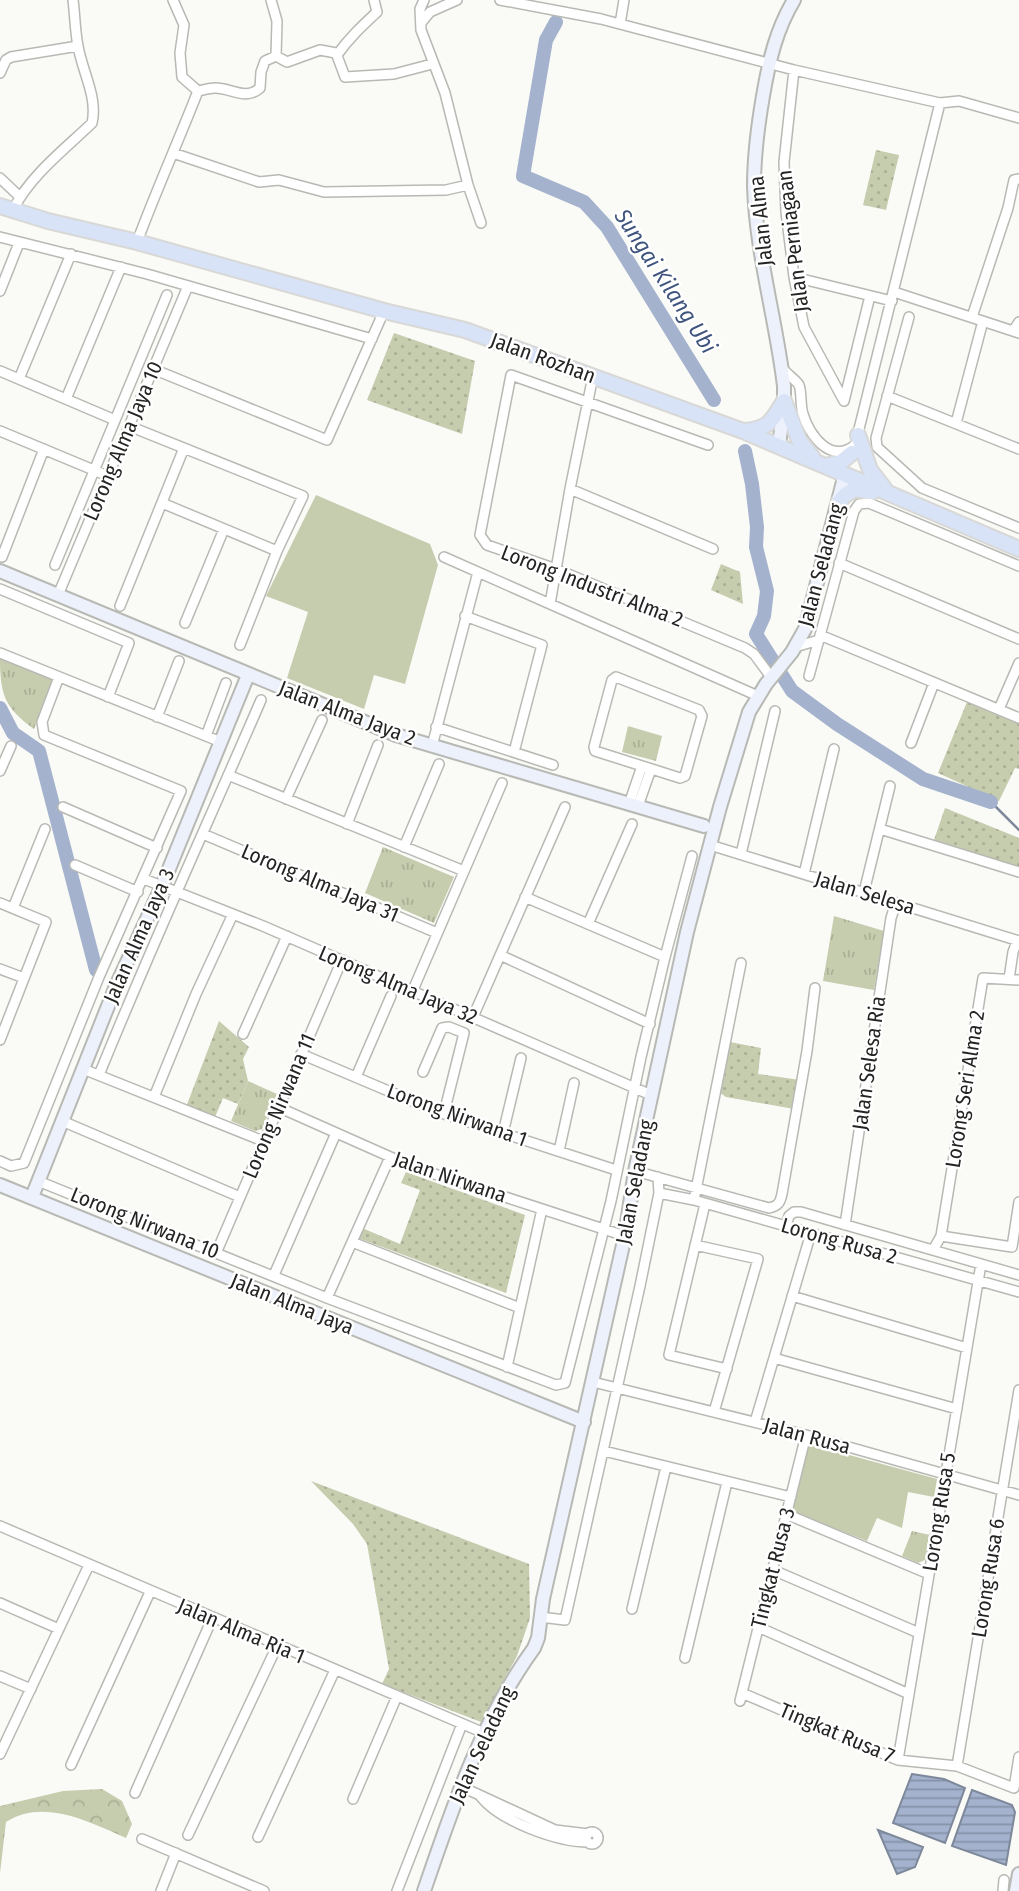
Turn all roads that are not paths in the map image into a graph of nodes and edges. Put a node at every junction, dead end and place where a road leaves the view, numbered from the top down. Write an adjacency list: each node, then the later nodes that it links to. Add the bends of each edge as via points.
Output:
1 (74, 0): 13 (street)
2 (173, 0): 20 (street, via 184,25 182,77)
3 (271, 0): 15 (street, via 277,21)
4 (374, 0): 14 (street, via 377,12)
5 (424, 0): 11 (street)
6 (457, 0): 11 (street, via 430,12)
7 (500, 0): 10 (street)
8 (624, 0): 12 (street)
9 (794, 0): 16 (street, Jalan Alma)
10 (520, 2): 12 (street)
11 (421, 23): 17 (street)
12 (620, 24): 16 (street)
13 (78, 46): 19 (street, via 11,57); 27 (street, via 90,88 92,123)
14 (337, 55): 15 (street, via 320,50 288,62); 17 (street, via 345,77 394,74)
15 (276, 56): 20 (street, via 265,61 256,92)
16 (769, 63): 18 (street); 49 (street, Jalan Alma, via 754,187)
17 (432, 64): 26 (street, via 445,93)
18 (794, 71): 21 (street); 36 (street, Jalan Perniagaan, via 784,162)
19 (0, 73)
20 (198, 91): 23 (street)
21 (940, 103): 22 (street, via 959,101); 41 (street)
22 (1019, 118)
23 (173, 153): 26 (street, via 259,182 279,180 324,192 446,190); 32 (street)
24 (0, 178): 27 (street)
25 (1019, 179): 44 (street, via 1014,180)
26 (468, 185): 30 (street)
27 (12, 204): 29 (main road, Jalan Rozhan)
28 (0, 215): 29 (main road, Jalan Rozhan)
29 (48, 221): 32 (main road, Jalan Rozhan)
30 (481, 223)
31 (0, 237): 33 (street)
32 (137, 242): 42 (main road, Jalan Rozhan)
33 (19, 243): 34 (street); 38 (street)
34 (71, 254): 35 (street); 54 (street)
35 (121, 267): 37 (street); 56 (street)
36 (794, 277): 40 (street); 40 (street, Jalan Perniagaan, via 804,327 844,401)
37 (188, 286): 48 (street); 50 (street, Lorong Alma Jaya 10)
38 (0, 291)
39 (167, 295): 59 (street, Lorong Alma Jaya 10)
40 (870, 296): 41 (street)
41 (893, 297): 44 (street); 64 (street)
42 (384, 310): 48 (street); 53 (main road, Jalan Rozhan, via 465,330)
43 (909, 317): 55 (street)
44 (972, 317): 45 (street)
45 (983, 321): 47 (street); 60 (street)
46 (1019, 322): 47 (street)
47 (1016, 332)
48 (372, 339): 50 (street, via 327,440)
49 (782, 368): 57 (street, Jalan Alma); 64 (street, via 799,384 802,411 817,439 835,453)
50 (153, 369): 61 (street, Lorong Alma Jaya 10)
51 (0, 371): 54 (street)
52 (511, 375): 58 (street, Jalan Rozhan); 88 (street, Lorong Industri Alma 2, via 480,535 487,545)
53 (593, 376): 58 (street); 63 (main road, Jalan Rozhan)
54 (19, 379): 56 (street)
55 (887, 396): 60 (street); 78 (street, via 877,447 922,488)
56 (66, 399): 59 (street)
57 (785, 401): 63 (main road, via 768,425); 66 (street, Jalan Alma); 70 (main road, via 799,440)
58 (587, 402): 65 (street, Jalan Rozhan); 74 (street)
59 (115, 420): 71 (street, Lorong Alma Jaya 10)
60 (956, 424): 69 (street)
61 (129, 426): 67 (street); 73 (street, Lorong Alma Jaya 10)
62 (0, 431): 68 (street)
63 (743, 431): 66 (main road, Jalan Rozhan)
64 (855, 444): 70 (main road, via 841,462); 72 (street); 75 (main road)
65 (708, 445)
66 (779, 447): 70 (main road, Jalan Rozhan)
67 (184, 448): 77 (street); 82 (street, via 303,496)
68 (44, 449): 71 (street); 83 (street)
69 (1019, 450)
70 (821, 464): 72 (main road, Jalan Rozhan); 76 (main road, via 838,483)
71 (94, 470): 73 (street); 86 (street, Lorong Alma Jaya 10)
72 (845, 474): 75 (main road, Jalan Rozhan); 76 (street, Jalan Seladang)
73 (108, 476): 92 (street, Lorong Alma Jaya 10)
74 (570, 489): 80 (street); 88 (street)
75 (888, 492): 76 (main road, via 855,489); 81 (main road, Jalan Rozhan)
76 (839, 502): 100 (street, Jalan Seladang, via 811,611)
77 (162, 503): 79 (street); 94 (street)
78 (1019, 528)
79 (224, 529): 82 (street); 96 (street)
80 (713, 549)
81 (1019, 549)
82 (277, 551): 99 (street)
83 (2, 557)
84 (444, 557): 90 (street)
85 (839, 563): 87 (street, via 854,511 859,504 869,503); 97 (street); 98 (street)
86 (55, 565)
87 (1019, 566)
88 (556, 569): 93 (street); 105 (street, Lorong Industri Alma 2, via 745,648)
89 (0, 571): 92 (street, Jalan Alma Jaya 2)
90 (478, 572): 93 (street); 95 (street)
91 (0, 589): 111 (street, via 129,643)
92 (58, 595): 104 (street, Jalan Alma Jaya 2)
93 (551, 604): 110 (street)
94 (120, 606)
95 (465, 616): 118 (street); 126 (street, via 542,645)
96 (185, 623)
97 (819, 638): 100 (street); 106 (street); 109 (street)
98 (1019, 639)
99 (240, 645)
100 (793, 650): 105 (street, Jalan Seladang)
101 (0, 653): 107 (street)
102 (178, 661): 115 (street)
103 (1019, 663): 113 (street)
104 (248, 675): 120 (street, Jalan Alma Jaya 3); 124 (street, Jalan Alma Jaya 2)
105 (773, 675): 110 (street, Jalan Seladang)
106 (809, 676)
107 (59, 677): 111 (street); 147 (street, Jalan Alma Jaya 3, via 42,722 44,735 181,791)
108 (226, 683): 119 (street)
109 (934, 683): 113 (street); 121 (street)
110 (758, 696): 138 (street, Jalan Seladang, via 743,728)
111 (108, 697): 115 (street)
112 (261, 700): 131 (street, Jalan Alma Jaya 3)
113 (999, 709): 116 (street)
114 (775, 711): 148 (street)
115 (157, 716): 119 (street)
116 (1019, 718)
117 (322, 720): 134 (street)
118 (436, 727): 124 (street); 126 (street)
119 (206, 736): 120 (street)
120 (221, 742): 156 (street, Jalan Alma Jaya 3)
121 (911, 743)
122 (378, 745): 139 (street)
123 (11, 746): 130 (street)
124 (432, 746): 135 (street, Jalan Alma Jaya 2)
125 (834, 749): 154 (street)
126 (514, 752): 128 (street)
127 (439, 764): 146 (street)
128 (553, 765)
129 (646, 767): 129 (street, via 594,747 616,677 699,710 702,716 685,776); 135 (street)
130 (0, 771)
131 (228, 775): 134 (street); 144 (street, Jalan Alma Jaya 3)
132 (502, 783): 152 (street)
133 (890, 786): 143 (street)
134 (286, 799): 139 (street)
135 (633, 805): 141 (street, Jalan Alma Jaya 2)
136 (63, 807): 147 (street)
137 (565, 807): 160 (street)
138 (720, 807): 141 (street); 145 (street, Jalan Seladang)
139 (347, 824): 146 (street)
140 (632, 824): 165 (street)
141 (704, 826): 150 (street)
142 (45, 829): 163 (street)
143 (880, 829): 153 (street); 159 (street)
144 (203, 834): 158 (street, Jalan Alma Jaya 3); 166 (street, Lorong Alma Jaya 31)
145 (710, 845): 148 (street, Jalan Selesa); 150 (street, Jalan Seladang)
146 (404, 847): 152 (street)
147 (157, 848): 155 (street, Jalan Alma Jaya 3)
148 (741, 854): 154 (street, Jalan Selesa)
149 (692, 856): 170 (street, Jalan Seladang)
150 (706, 859): 193 (street, Jalan Seladang)
151 (75, 865): 157 (street)
152 (464, 871): 166 (street)
153 (1019, 872)
154 (804, 874): 159 (street, Jalan Selesa)
155 (144, 879): 156 (street, Lorong Alma Jaya 32); 157 (street, Jalan Alma Jaya 3)
156 (162, 886): 158 (street, Lorong Alma Jaya 32); 177 (street, Jalan Alma Jaya 3)
157 (138, 892): 174 (street, Jalan Alma Jaya 3)
158 (178, 892): 164 (street, Lorong Alma Jaya 32); 189 (street, Jalan Alma Jaya 3)
159 (864, 892): 162 (street, Jalan Selesa)
160 (525, 897): 165 (street); 169 (street)
161 (0, 903): 163 (street)
162 (896, 903): 168 (street, Jalan Selesa); 221 (street, Jalan Selesa Ria)
163 (13, 908): 175 (street, via 46,922)
164 (233, 914): 167 (street, Lorong Alma Jaya 32); 194 (street)
165 (588, 924): 170 (street)
166 (438, 933): 179 (street)
167 (287, 936): 171 (street, Lorong Alma Jaya 32); 183 (street)
168 (1018, 941): 176 (street, via 1013,952)
169 (500, 955): 181 (street); 182 (street)
170 (664, 957): 182 (street, Jalan Seladang)
171 (342, 960): 179 (street, Lorong Alma Jaya 32); 185 (street, Lorong Nirwana 11)
172 (741, 963): 211 (street)
173 (0, 969): 175 (street)
174 (99, 977): 177 (street); 200 (street, Jalan Alma Jaya 3)
175 (24, 978): 184 (street)
176 (1014, 980): 226 (street, Lorong Seri Alma 2, via 983,978)
177 (116, 986): 187 (street, Jalan Alma Jaya 3)
178 (815, 988): 218 (street, via 782,1194 780,1202)
179 (413, 990): 181 (street, Lorong Alma Jaya 32)
180 (391, 996): 190 (street)
181 (473, 1017): 192 (street, Lorong Alma Jaya 32)
182 (650, 1024): 192 (street, Jalan Seladang)
183 (243, 1034)
184 (1, 1036)
185 (301, 1054): 190 (street, Lorong Nirwana 1); 195 (street, Lorong Nirwana 11)
186 (521, 1058): 199 (street)
187 (83, 1069): 189 (street); 197 (street, Jalan Alma Jaya 3)
188 (423, 1072): 196 (street, via 442,1028 464,1033)
189 (99, 1075): 194 (street)
190 (356, 1077): 196 (street, Lorong Nirwana 1)
191 (574, 1083): 203 (street)
192 (634, 1087): 193 (street, Lorong Alma Jaya 32); 206 (street, Jalan Seladang)
193 (651, 1095): 207 (street, Jalan Seladang)
194 (154, 1097): 201 (street)
195 (278, 1107): 198 (street, Jalan Nirwana); 201 (street, Lorong Nirwana 11)
196 (443, 1114): 199 (street, Lorong Nirwana 1)
197 (62, 1121): 202 (street, Jalan Alma Jaya 3); 214 (street)
198 (336, 1133): 204 (street, Jalan Nirwana); 232 (street)
199 (503, 1133): 203 (street, Lorong Nirwana 1)
200 (34, 1140): 202 (street); 205 (street, Jalan Alma Jaya 3, via 24,1163 10,1166)
201 (263, 1142): 214 (street, Lorong Nirwana 11)
202 (52, 1145): 209 (street, Jalan Alma Jaya 3)
203 (559, 1152): 206 (street, Lorong Nirwana 1)
204 (390, 1157): 219 (street, Jalan Nirwana); 227 (street)
205 (0, 1161)
206 (616, 1170): 223 (street, Jalan Seladang)
207 (635, 1171): 208 (street); 225 (street, Jalan Seladang)
208 (658, 1177): 211 (street); 212 (street, Jalan Seladang)
209 (38, 1181): 213 (street, Jalan Alma Jaya 3); 230 (street, Lorong Nirwana 10)
210 (0, 1185): 213 (street, Jalan Alma Jaya)
211 (697, 1188): 215 (street); 218 (street)
212 (659, 1193): 215 (street, Lorong Rusa 2); 245 (street, Jalan Seladang)
213 (32, 1197): 249 (street, Jalan Alma Jaya)
214 (240, 1197): 230 (street, Lorong Nirwana 11)
215 (694, 1200): 217 (street, Lorong Rusa 2)
216 (1019, 1202): 226 (street, via 1012,1247)
217 (705, 1204): 220 (street, Lorong Rusa 2); 228 (street)
218 (769, 1208): 220 (street)
219 (542, 1209): 223 (street, Jalan Nirwana); 238 (street)
220 (765, 1220): 222 (street, Lorong Rusa 2)
221 (845, 1225): 222 (street, via 794,1212); 229 (street)
222 (786, 1226): 224 (street, Lorong Rusa 2)
223 (604, 1229): 225 (street, Jalan Nirwana); 244 (street, Jalan Seladang)
224 (811, 1233): 234 (street, Lorong Rusa 2); 236 (street)
225 (625, 1236): 243 (street, Jalan Seladang)
226 (941, 1236): 229 (street)
227 (352, 1242): 237 (street); 238 (street)
228 (695, 1245): 242 (street, via 668,1355); 242 (street, via 758,1259)
229 (933, 1250): 231 (street)
230 (217, 1251): 232 (street, Lorong Nirwana 10)
231 (981, 1264): 233 (street); 234 (street, Lorong Rusa 5)
232 (274, 1275): 237 (street, Lorong Nirwana 10)
233 (1019, 1275)
234 (978, 1280): 235 (street, Lorong Rusa 2); 239 (street, Lorong Rusa 5)
235 (1019, 1292)
236 (792, 1296): 239 (street); 240 (street)
237 (327, 1298): 241 (street, Lorong Nirwana 10)
238 (520, 1308): 241 (street)
239 (967, 1348): 247 (street, Lorong Rusa 5)
240 (774, 1358): 247 (street); 250 (street)
241 (507, 1367): 244 (street, Lorong Nirwana 10)
242 (727, 1369): 248 (street)
243 (593, 1382): 245 (street, Jalan Rusa); 249 (street, Jalan Seladang)
244 (565, 1384)
245 (617, 1388): 248 (street, Jalan Rusa); 252 (street)
246 (1019, 1390): 256 (street, Lorong Rusa 6)
247 (957, 1409): 254 (street, Lorong Rusa 5)
248 (714, 1412): 250 (street, Jalan Rusa)
249 (584, 1422): 267 (street, Jalan Seladang)
250 (755, 1422): 251 (street, Jalan Rusa)
251 (806, 1435): 254 (street, Jalan Rusa); 258 (street, Tingkat Rusa 3)
252 (604, 1451): 253 (street); 267 (street, via 565,1620)
253 (666, 1466): 255 (street); 266 (street)
254 (945, 1475): 256 (street, Jalan Rusa); 263 (street, Lorong Rusa 5)
255 (727, 1482): 258 (street); 273 (street)
256 (1002, 1491): 257 (street, Jalan Rusa); 286 (street, Lorong Rusa 6)
257 (1019, 1495)
258 (790, 1497): 259 (street, Tingkat Rusa 3)
259 (786, 1514): 262 (street, Tingkat Rusa 3); 263 (street)
260 (0, 1526): 261 (street, Jalan Alma Ria 1)
261 (89, 1565): 264 (street, Jalan Alma Ria 1); 270 (street)
262 (773, 1570): 269 (street, Tingkat Rusa 3); 271 (street)
263 (929, 1574): 271 (street, Lorong Rusa 5)
264 (150, 1592): 268 (street, Jalan Alma Ria 1); 285 (street)
265 (0, 1603): 270 (street)
266 (632, 1609)
267 (540, 1617): 281 (street, Jalan Seladang, via 534,1648)
268 (212, 1619): 272 (street, Jalan Alma Ria 1); 288 (street)
269 (758, 1627): 277 (street); 279 (street, Tingkat Rusa 3)
270 (59, 1629): 276 (street)
271 (919, 1633): 277 (street, Lorong Rusa 5)
272 (277, 1646): 274 (street, Jalan Alma Ria 1); 290 (street)
273 (685, 1658)
274 (335, 1670): 278 (street, Jalan Alma Ria 1); 291 (street)
275 (0, 1676): 276 (street)
276 (31, 1689): 282 (street)
277 (909, 1694): 284 (street, Lorong Rusa 5)
278 (397, 1696): 280 (street, Jalan Alma Ria 1); 289 (street)
279 (741, 1697): 284 (street, Tingkat Rusa 7)
280 (462, 1724): 281 (street, Jalan Alma Ria 1); 300 (street)
281 (484, 1733): 287 (street, Jalan Seladang)
282 (1, 1751)
283 (1019, 1757): 286 (street, Tingkat Rusa 7, via 1014,1788)
284 (898, 1760): 286 (street, Tingkat Rusa 7)
285 (71, 1765)
286 (957, 1766)
287 (460, 1786): 292 (street, via 489,1807 552,1838); 301 (street, Jalan Seladang)
288 (135, 1793)
289 (353, 1799)
290 (188, 1835)
291 (258, 1837)
292 (588, 1838)
293 (142, 1839): 294 (street)
294 (176, 1853): 297 (street); 298 (street)
295 (1019, 1874): 303 (street)
296 (1004, 1880): 302 (street)
297 (240, 1886): 299 (street)
298 (161, 1891)
299 (264, 1891)
300 (397, 1891)
301 (424, 1891)
302 (1003, 1891)
303 (1016, 1891)

